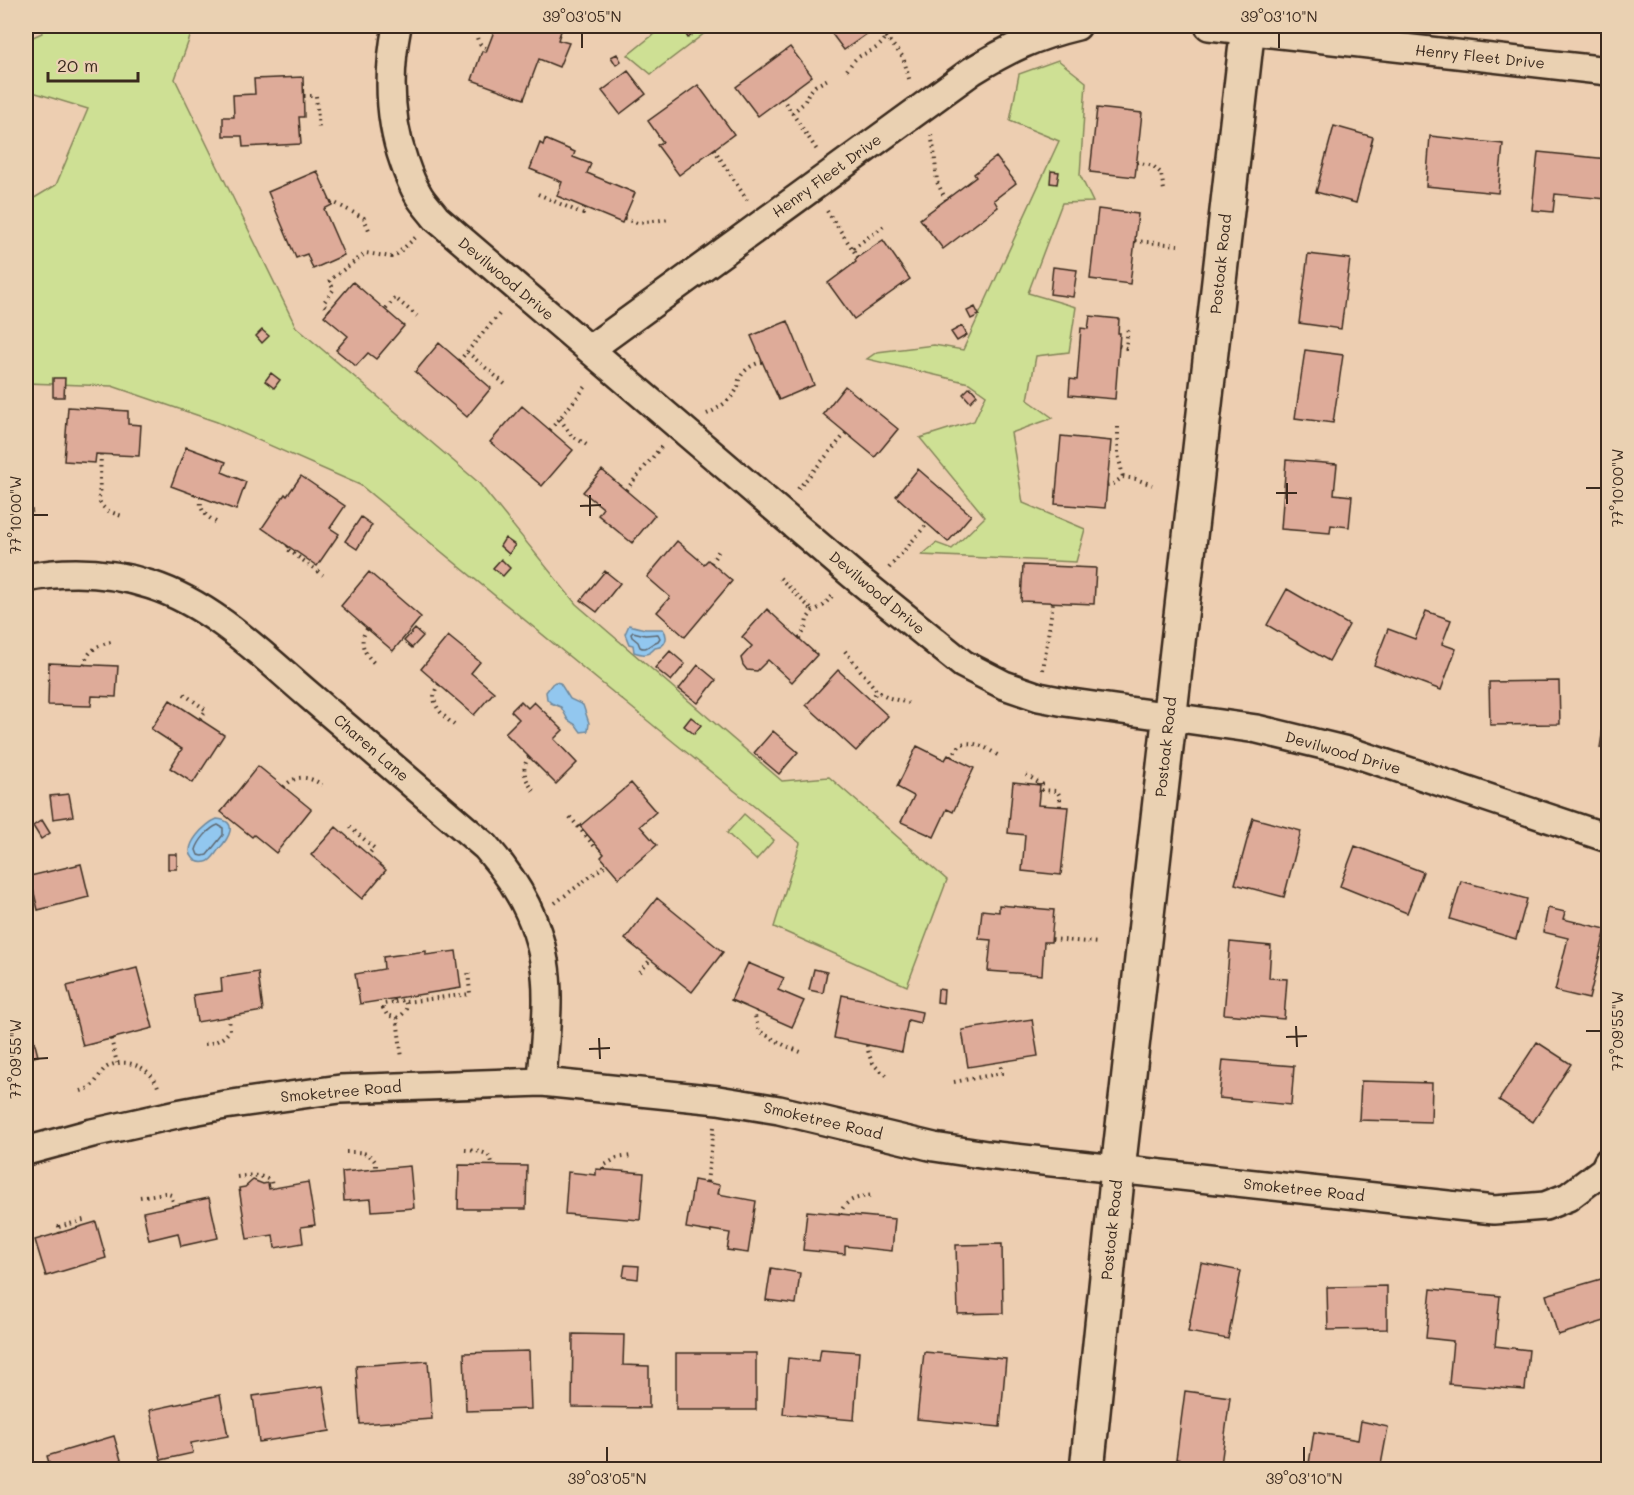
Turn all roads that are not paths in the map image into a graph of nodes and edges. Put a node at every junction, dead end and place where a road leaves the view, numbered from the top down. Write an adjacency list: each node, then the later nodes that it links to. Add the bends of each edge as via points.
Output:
1 (398, 26): 6 (street, Devilwood Drive, via 392,51 392,118 397,143 419,196 436,218)
2 (1077, 26): 6 (street, Henry Fleet Drive, via 1026,41 972,71 762,223)
3 (1209, 26): 4 (street, Henry Fleet Drive)
4 (1248, 28): 5 (street, Henry Fleet Drive); 8 (street, Postoak Road)
5 (1608, 71)
6 (598, 356): 8 (street, Devilwood Drive, via 963,664 1039,697)
7 (26, 578): 10 (street, Charen Lane, via 67,573 116,576 152,586 215,617 486,847 521,893 538,935 546,995)
8 (1170, 716): 9 (street, Devilwood Drive, via 1257,729 1348,751); 13 (street, Postoak Road)
9 (1608, 838)
10 (542, 1082): 11 (street, Smoketree Road, via 328,1091 164,1117); 13 (street, Smoketree Road, via 718,1100 792,1112 934,1147)
11 (26, 1151)
12 (1608, 1162): 13 (street, Smoketree Road, via 1604,1170 1568,1197 1545,1206 1494,1210)
13 (1118, 1170): 14 (street, Postoak Road)
14 (1087, 1470)

